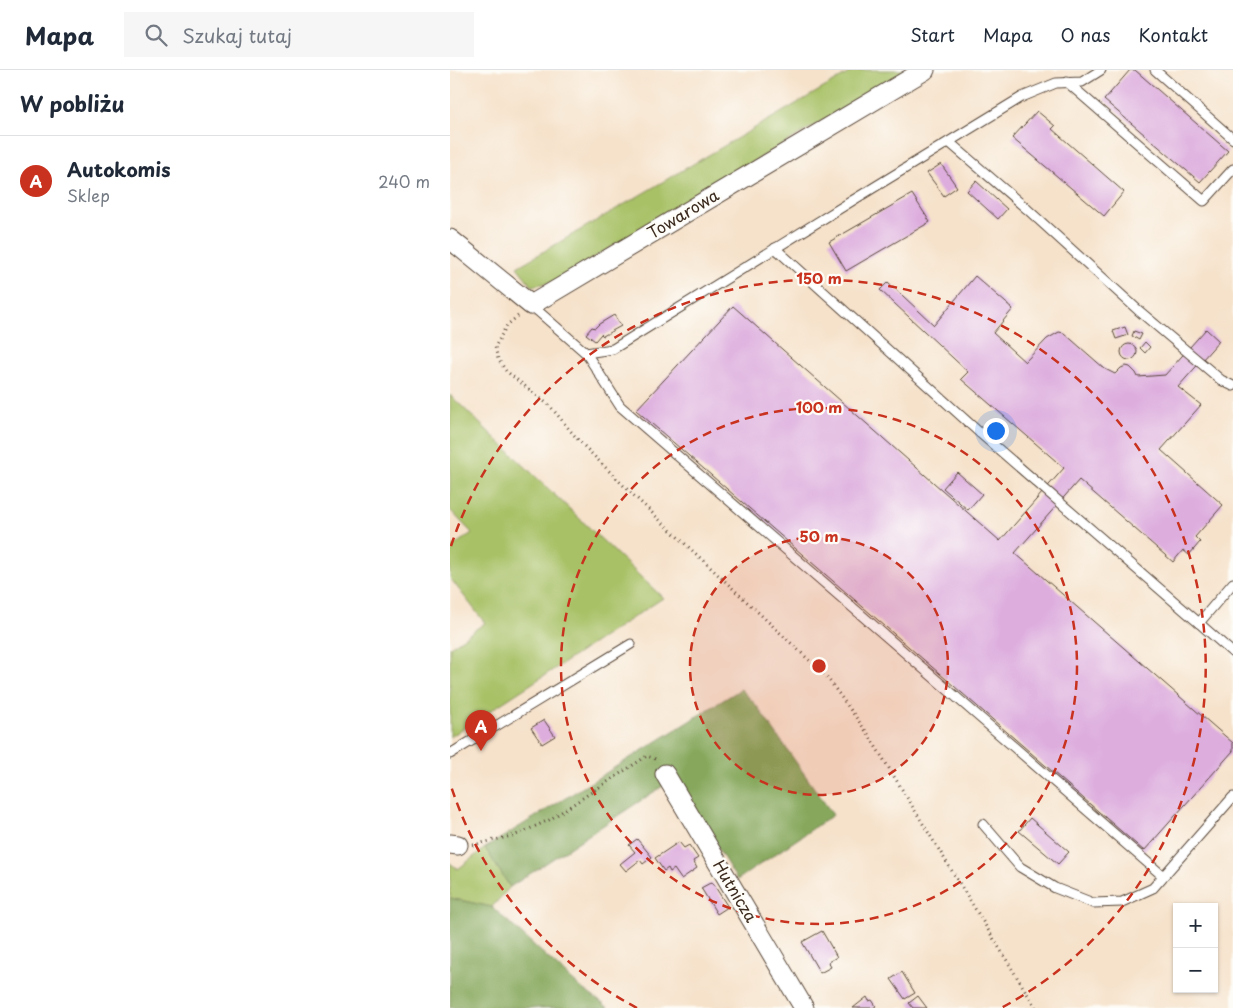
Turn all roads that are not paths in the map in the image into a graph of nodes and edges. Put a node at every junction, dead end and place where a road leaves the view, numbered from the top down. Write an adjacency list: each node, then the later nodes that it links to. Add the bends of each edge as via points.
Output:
1 (925, 70): 10 (street, Towarowa)
2 (1101, 70): 4 (lane, via 1082,82)
3 (1155, 70): 5 (lane)
4 (1067, 82): 6 (lane, via 1056,83 1022,98); 7 (lane, via 1204,201)
5 (1233, 139)
6 (949, 142): 9 (lane); 12 (lane, via 1138,310 1221,380)
7 (1233, 169)
8 (450, 239): 10 (street)
9 (775, 248): 11 (lane, via 613,349); 14 (lane, via 981,434)
10 (531, 305): 11 (lane)
11 (586, 353): 21 (lane, via 620,406)
12 (1233, 386)
13 (1233, 582): 14 (lane)
14 (1199, 623): 16 (lane)
15 (631, 644): 17 (lane)
16 (1233, 654)
17 (450, 754)
18 (665, 774): 22 (street, Hutnicza)
19 (1233, 797): 21 (lane)
20 (983, 824): 21 (lane, via 1020,867 1055,888 1093,903 1122,902 1152,888)
21 (1163, 876)
22 (804, 1008)

